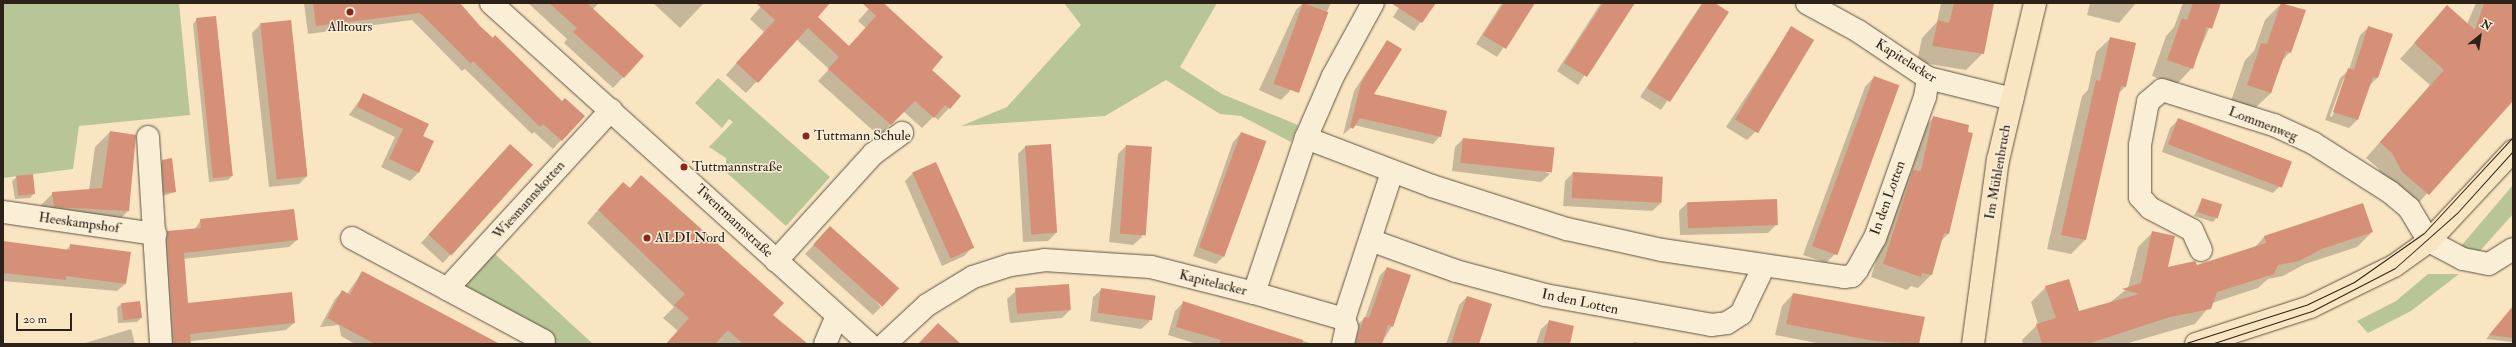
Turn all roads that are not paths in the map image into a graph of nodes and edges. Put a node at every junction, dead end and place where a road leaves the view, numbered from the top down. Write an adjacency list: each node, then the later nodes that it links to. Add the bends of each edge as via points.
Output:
1 (491, 3): 7 (street, Twentmannstraße)
2 (1373, 3): 10 (street, Kapitelacker, via 1336,70)
3 (1807, 3): 5 (street, Kapitelacker, via 1858,31)
4 (2035, 3): 6 (main road, Im Mühlenbruch)
5 (1928, 78): 6 (street, Kapitelacker); 21 (street, In den Lotten, via 1925,98 1875,238 1852,276)
6 (2012, 98): 27 (main road, Im Mühlenbruch, via 1998,160)
7 (611, 110): 20 (street, Twentmannstraße); 22 (street, Wiesmannskotten)
8 (902, 133): 20 (street, via 873,154)
9 (148, 137): 14 (street)
10 (1306, 138): 12 (street, In den Lotten); 23 (street, Kapitelacker)
11 (2513, 151): 17 (main road)
12 (1392, 172): 16 (street); 21 (street, In den Lotten, via 1567,230)
13 (3, 212): 14 (street, Heeskampshof)
14 (155, 234): 28 (street)
15 (352, 238): 22 (street)
16 (1370, 240): 21 (street, In den Lotten, via 1456,271 1545,295 1711,325 1726,323 1741,314); 25 (street)
17 (2429, 241): 18 (street, via 2463,259 2489,264); 19 (street, Lommenweg, via 2409,208 2355,167 2274,125 2174,91 2162,90 2148,102 2140,145 2140,198 2150,208 2192,230); 32 (main road, via 2351,290 2310,307)
18 (2513, 249)
19 (2201, 250)
20 (776, 260): 24 (street, Twentmannstraße)
21 (1764, 266)
22 (448, 290): 26 (street)
23 (1254, 293): 25 (street); 30 (street, Kapitelacker, via 1135,265 1077,260 1024,263 958,285)
24 (837, 316): 29 (street); 30 (street, Twentmannstraße)
25 (1344, 319): 31 (street, via 1347,327)
26 (544, 340)
27 (1975, 342)
28 (161, 344)
29 (825, 344)
30 (872, 344)
31 (1343, 344)
32 (2196, 344)

